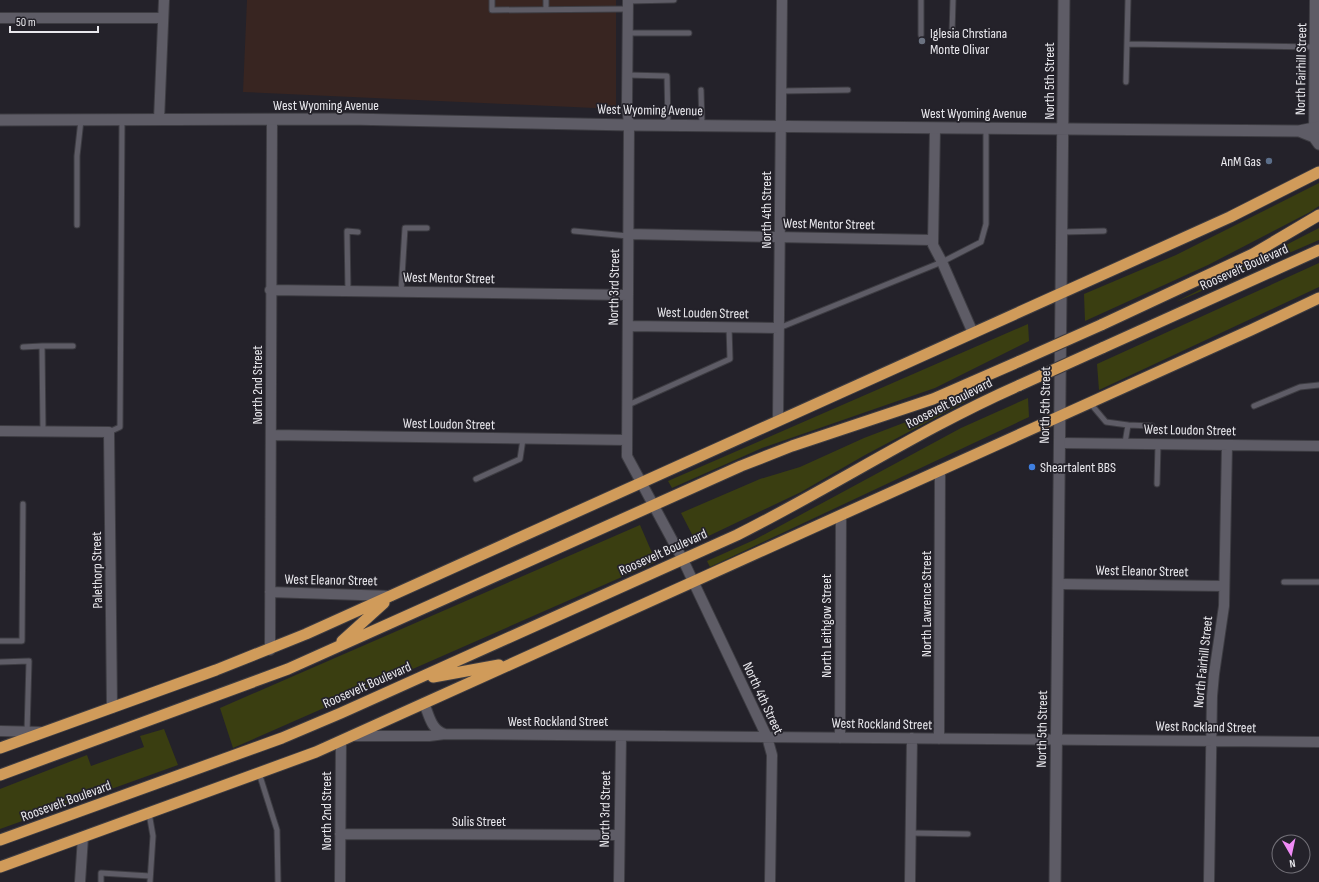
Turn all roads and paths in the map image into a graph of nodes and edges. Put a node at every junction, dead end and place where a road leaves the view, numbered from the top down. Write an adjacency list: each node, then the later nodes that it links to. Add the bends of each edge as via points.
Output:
1 (164, 0): 15 (street)
2 (492, 0): 13 (lane, via 492,10)
3 (546, 0): 13 (lane)
4 (656, 0): 5 (lane); 12 (lane)
5 (674, 0)
6 (782, 0): 26 (street, North 4th Street)
7 (922, 0): 19 (lane)
8 (953, 0): 18 (lane)
9 (1064, 0): 38 (street, North 5th Street)
10 (1128, 0): 20 (lane)
11 (1315, 0): 21 (street, North Fairhill Street)
12 (628, 4): 13 (lane); 16 (street, North 3rd Street)
13 (546, 10)
14 (0, 18): 15 (street)
15 (163, 18): 30 (street)
16 (628, 33): 17 (lane); 22 (street, North 3rd Street)
17 (689, 33)
18 (952, 33)
19 (921, 35)
20 (1127, 44): 21 (lane); 23 (lane)
21 (1315, 47): 39 (street, North Fairhill Street)
22 (627, 75): 32 (street, North 3rd Street); 33 (lane, via 667,76)
23 (1126, 82)
24 (701, 90): 34 (lane)
25 (848, 90): 26 (lane)
26 (781, 91): 35 (street, North 4th Street)
27 (0, 120): 28 (street, West Wyoming Avenue)
28 (81, 120): 29 (street, West Wyoming Avenue); 42 (lane, via 77,156)
29 (122, 120): 30 (street, West Wyoming Avenue); 76 (lane, via 120,427)
30 (159, 120): 31 (street, West Wyoming Avenue)
31 (272, 120): 32 (street, West Wyoming Avenue, via 349,119); 53 (street, North 2nd Street)
32 (629, 125): 33 (street, West Wyoming Avenue); 48 (street, North 3rd Street)
33 (668, 125): 34 (street, West Wyoming Avenue)
34 (702, 125): 35 (street, West Wyoming Avenue)
35 (780, 126): 36 (street, West Wyoming Avenue); 49 (street, North 4th Street)
36 (935, 128): 37 (street, West Wyoming Avenue); 50 (street)
37 (986, 128): 38 (street, West Wyoming Avenue); 52 (lane, via 986,224 982,242)
38 (1063, 128): 39 (street, West Wyoming Avenue, via 1299,131); 47 (street, North 5th Street)
39 (1316, 134)
40 (1319, 172): 56 (highway, via 1230,217)
41 (1319, 215): 90 (highway, Roosevelt Boulevard, bridge, via 1246,257 933,399 760,458)
42 (77, 225)
43 (427, 228): 55 (lane, via 404,228)
44 (1104, 230): 47 (lane)
45 (574, 231): 48 (lane)
46 (358, 232): 54 (lane, via 347,232)
47 (1062, 232): 56 (street, North 5th Street)
48 (628, 235): 49 (street, West Mentor Street); 57 (street, North 3rd Street)
49 (780, 237): 50 (street, West Mentor Street); 61 (street, North 4th Street)
50 (932, 240): 52 (street)
51 (1319, 250): 92 (highway, Roosevelt Boulevard, bridge, via 935,426 765,521)
52 (942, 262): 61 (lane); 62 (street)
53 (270, 290): 54 (street, West Mentor Street); 77 (street, North 2nd Street)
54 (348, 291): 55 (street, West Mentor Street)
55 (401, 292): 57 (street, West Mentor Street)
56 (1062, 293): 62 (highway); 70 (street, North 5th Street)
57 (628, 295): 59 (street, North 3rd Street)
58 (1319, 298): 67 (highway)
59 (628, 326): 60 (street, West Louden Street); 68 (street, North 3rd Street)
60 (729, 327): 61 (street, West Louden Street); 68 (lane, via 730,359)
61 (779, 328): 71 (street, North 4th Street)
62 (973, 333): 71 (highway)
63 (42, 346): 64 (lane); 65 (lane); 75 (lane)
64 (73, 346)
65 (23, 347)
66 (1319, 385): 69 (lane, via 1300,387)
67 (1090, 403): 70 (highway); 72 (lane, via 1106,422)
68 (627, 406): 79 (street, North 3rd Street)
69 (1254, 406)
70 (1060, 416): 80 (street, North 5th Street); 85 (highway)
71 (778, 421): 87 (highway)
72 (1128, 424): 73 (lane); 81 (lane)
73 (1152, 426)
74 (0, 431): 75 (street)
75 (43, 431): 76 (street)
76 (109, 432): 107 (street, Palethorp Street)
77 (271, 435): 78 (street, West Loudon Street); 98 (street, North 2nd Street)
78 (523, 439): 79 (street, West Loudon Street); 86 (lane, via 520,459)
79 (626, 440): 87 (street, North 3rd Street, via 629,462)
80 (1060, 443): 81 (street, West Loudon Street); 96 (street, North 5th Street)
81 (1125, 444): 82 (street, West Loudon Street)
82 (1158, 444): 83 (street, West Loudon Street); 88 (lane)
83 (1227, 445): 84 (street, West Loudon Street); 97 (street, North Fairhill Street)
84 (1319, 446)
85 (940, 470): 91 (highway); 117 (street, North Lawrence Street)
86 (476, 479)
87 (641, 483): 90 (street, North 3rd Street); 99 (highway)
88 (1157, 484)
89 (23, 504): 100 (lane, via 22,640)
90 (654, 505): 92 (street, North 3rd Street); 101 (highway, Roosevelt Boulevard)
91 (840, 515): 93 (highway); 115 (street, North Leithgow Street)
92 (682, 560): 93 (street, North 4th Street); 105 (highway, Roosevelt Boulevard)
93 (692, 582): 104 (highway); 114 (street, North 4th Street)
94 (1284, 582): 95 (lane)
95 (1319, 582)
96 (1059, 584): 97 (street, West Eleanor Street); 118 (street, North 5th Street)
97 (1224, 586): 120 (street, North Fairhill Street, via 1224,606 1214,674)
98 (270, 592): 99 (street, West Eleanor Street); 102 (street, North 2nd Street)
99 (392, 596): 101 (highway); 102 (highway)
100 (0, 641)
101 (334, 649): 124 (highway, Roosevelt Boulevard, via 215,697)
102 (270, 650): 107 (highway)
103 (0, 662): 109 (lane, via 29,661)
104 (515, 662): 105 (highway); 106 (highway)
105 (416, 680): 131 (highway, Roosevelt Boulevard, via 312,726 211,765)
106 (424, 703): 111 (street, via 434,727); 112 (highway)
107 (112, 708): 110 (highway)
108 (0, 732): 109 (street)
109 (26, 732): 110 (street)
110 (45, 732): 122 (highway)
111 (445, 734): 112 (street, West Rockland Street); 113 (street, West Rockland Street)
112 (351, 736): 119 (highway)
113 (621, 736): 114 (street, West Rockland Street); 129 (street, North 3rd Street)
114 (767, 737): 115 (street, West Rockland Street); 140 (street, North 4th Street, via 772,755)
115 (840, 738): 116 (street, West Rockland Street)
116 (912, 738): 117 (street, West Rockland Street); 126 (street)
117 (939, 739): 118 (street, West Rockland Street)
118 (1057, 740): 120 (street, West Rockland Street); 142 (street, North 5th Street)
119 (341, 741): 123 (highway); 127 (street, North 2nd Street)
120 (1211, 741): 121 (street, West Rockland Street); 143 (street, North Fairhill Street)
121 (1319, 742)
122 (0, 748)
123 (259, 773): 125 (highway); 137 (lane, via 277,830)
124 (0, 775)
125 (149, 813): 130 (highway); 133 (lane, via 153,836)
126 (911, 833): 128 (lane); 141 (street)
127 (340, 834): 129 (street, Sulis Street); 138 (street, North 2nd Street)
128 (968, 834)
129 (619, 835): 139 (street, North 3rd Street)
130 (83, 837): 132 (highway); 134 (street)
131 (0, 840)
132 (0, 867)
133 (150, 876): 135 (lane, via 101,873); 136 (lane)
134 (80, 882)
135 (101, 882)
136 (150, 882)
137 (278, 882)
138 (340, 882)
139 (619, 882)
140 (770, 882)
141 (910, 882)
142 (1055, 882)
143 (1209, 882)

